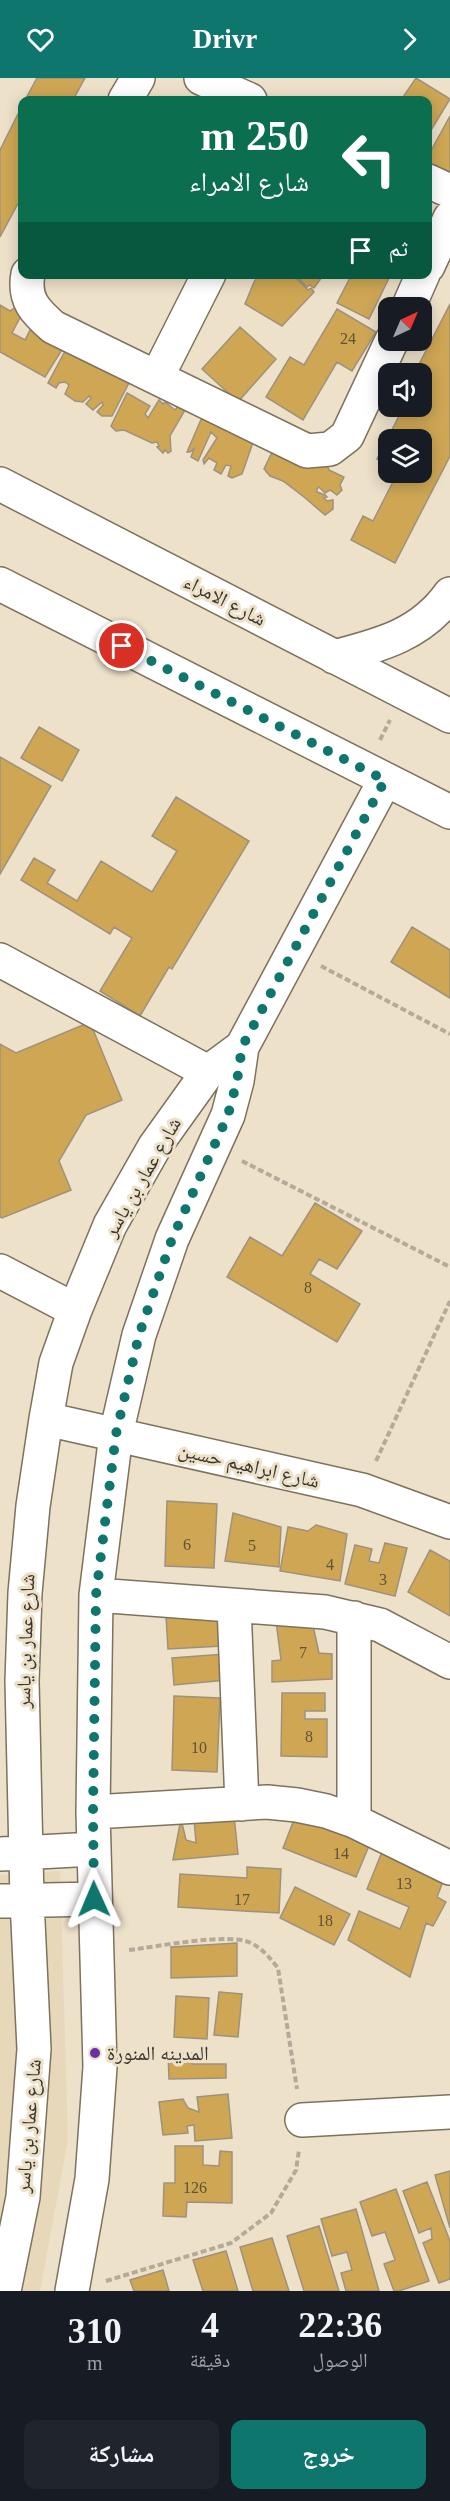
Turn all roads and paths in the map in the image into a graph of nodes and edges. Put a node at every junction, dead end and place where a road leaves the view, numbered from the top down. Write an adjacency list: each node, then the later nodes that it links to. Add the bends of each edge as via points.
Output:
1 (138, 78): 3 (street)
2 (201, 78): 4 (street)
3 (127, 96)
4 (241, 96)
5 (432, 183): 6 (street)
6 (450, 191)
7 (450, 218): 8 (street)
8 (432, 257)
9 (27, 279): 14 (street, via 34,310 53,327)
10 (206, 279): 14 (street)
11 (421, 279): 12 (street)
12 (413, 297)
13 (387, 351): 14 (street, via 347,436 330,449 307,452)
14 (157, 377)
15 (0, 484): 18 (street, شارع الامراء)
16 (0, 584): 21 (street)
17 (450, 594): 18 (street, via 440,608 410,633)
18 (334, 657): 19 (street, شارع الامراء)
19 (404, 693): 20 (street, شارع الامراء); 21 (path)
20 (450, 716)
21 (375, 775): 22 (street); 23 (street, شارع عمار بن ياسر)
22 (450, 812)
23 (293, 951): 25 (path); 26 (street, شارع عمار بن ياسر)
24 (0, 960): 27 (street)
25 (450, 1034)
26 (242, 1047): 27 (street, شارع عمار بن ياسر); 28 (street, شارع عمار بن ياسر, via 231,1103)
27 (208, 1072): 32 (street, شارع عمار بن ياسر, via 155,1146 110,1225)
28 (216, 1147): 29 (path); 34 (street, شارع عمار بن ياسر, via 169,1250 139,1335)
29 (450, 1267)
30 (0, 1271): 32 (street)
31 (450, 1301): 35 (path)
32 (75, 1310): 33 (street, شارع عمار بن ياسر, via 56,1363)
33 (46, 1419): 34 (street, شارع ابراهيم حسين); 45 (street, شارع عمار بن ياسر, via 25,1593)
34 (116, 1434): 35 (street, شارع ابراهيم حسين); 37 (street, شارع عمار بن ياسر)
35 (362, 1490): 36 (street, شارع ابراهيم حسين)
36 (450, 1522)
37 (96, 1595): 38 (street); 42 (street, شارع عمار بن ياسر)
38 (234, 1606): 39 (street, via 295,1608); 41 (street)
39 (354, 1618): 40 (street, via 380,1625); 43 (street)
40 (450, 1662)
41 (242, 1804): 42 (street); 43 (street, via 297,1805)
42 (93, 1812): 44 (street, شارع عمار بن ياسر)
43 (354, 1821): 46 (street)
44 (94, 1849): 45 (street); 47 (street, شارع عمار بن ياسر)
45 (13, 1853): 48 (street, شارع عمار بن ياسر)
46 (450, 1868)
47 (94, 1899): 48 (street); 49 (street, شارع عمار بن ياسر)
48 (13, 1900): 52 (street, شارع عمار بن ياسر, via 34,2049 23,2197)
49 (96, 1954): 51 (path, via 229,1938 249,1942 266,1952 278,1968); 53 (street, شارع عمار بن ياسر, via 100,2067 92,2179)
50 (450, 2112): 51 (street)
51 (302, 2120): 53 (path, via 296,2170 271,2213 231,2243)
52 (4, 2291)
53 (72, 2291)

